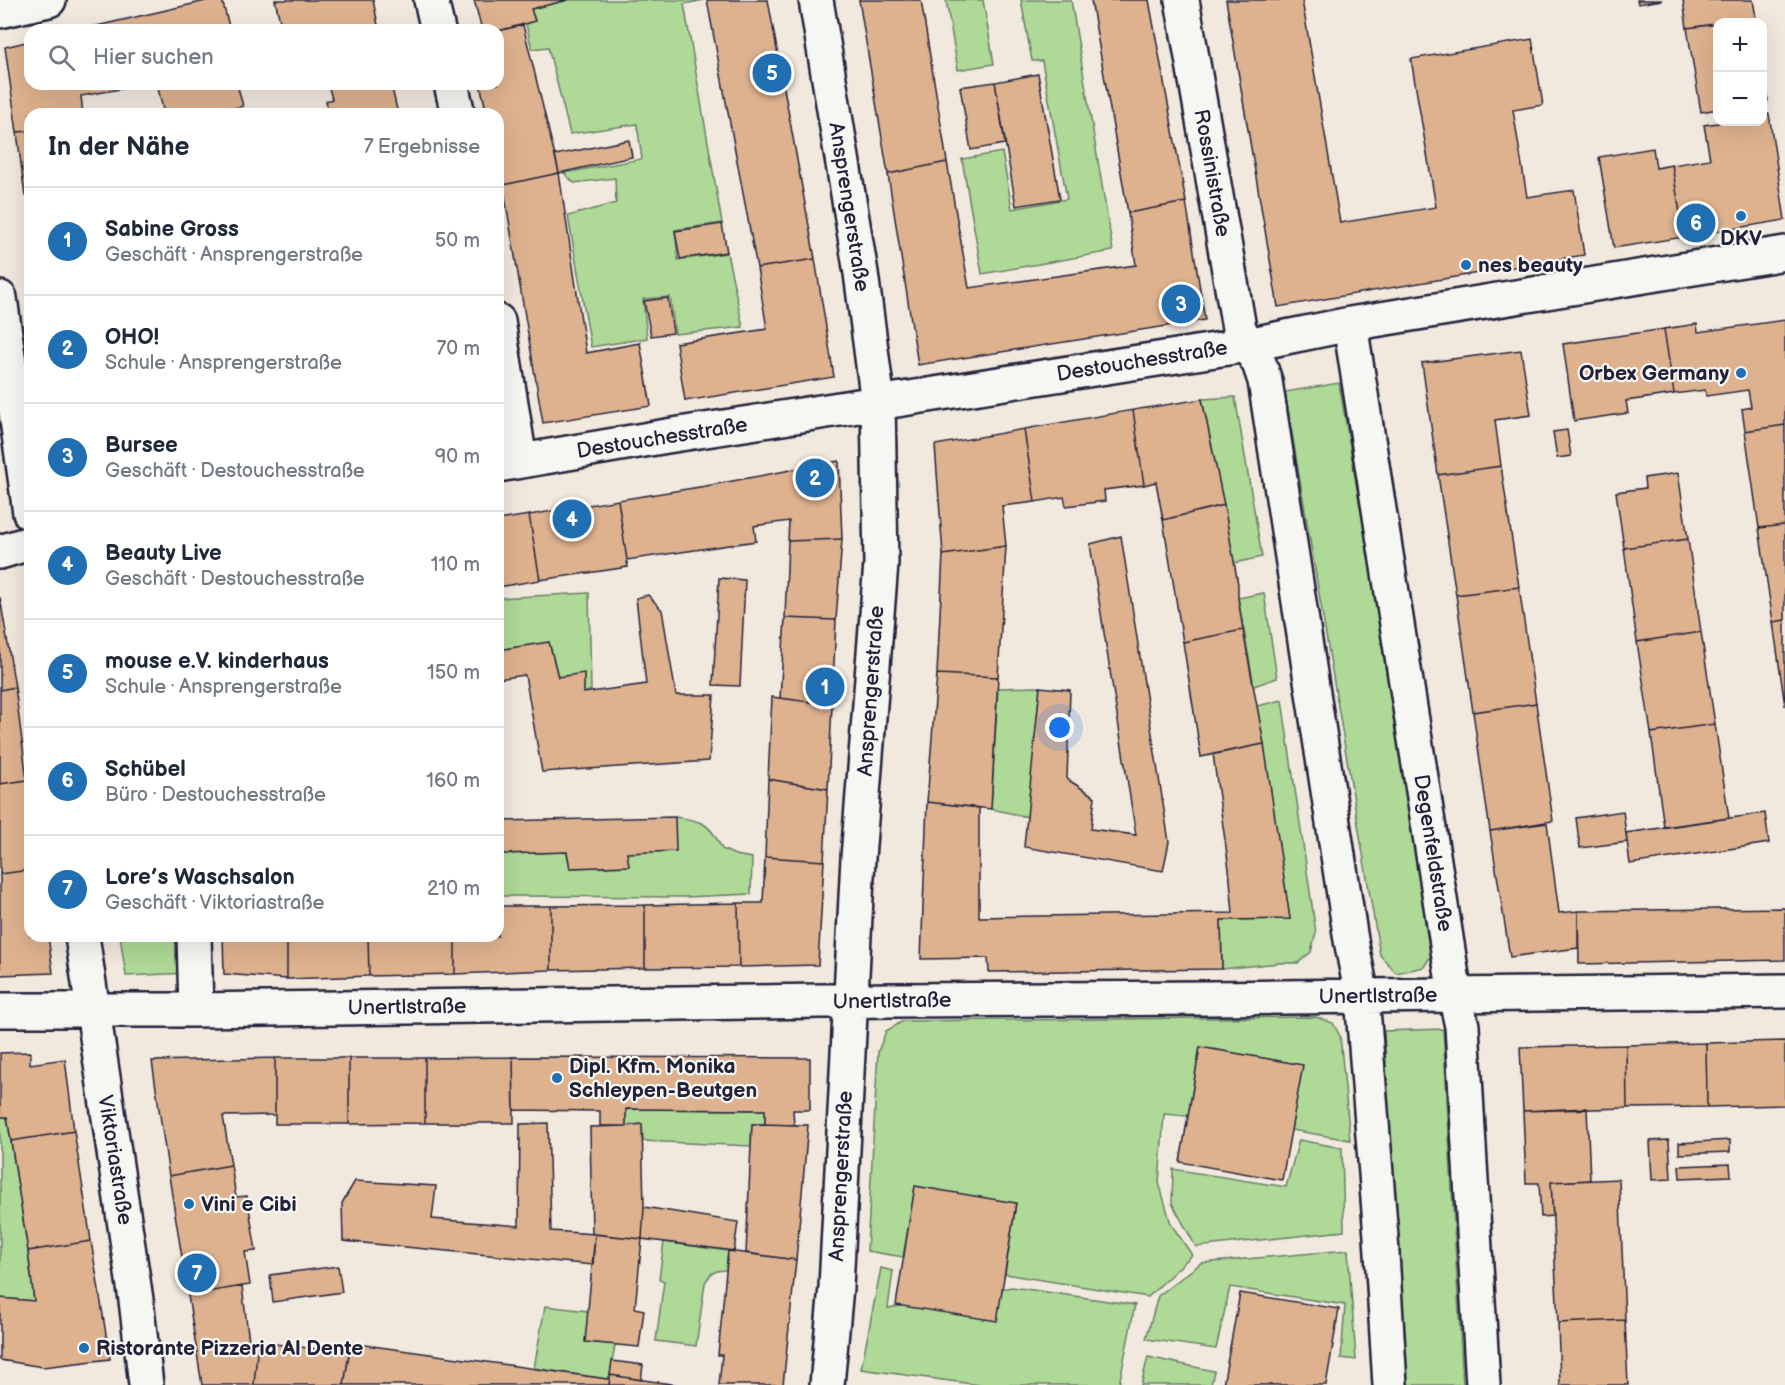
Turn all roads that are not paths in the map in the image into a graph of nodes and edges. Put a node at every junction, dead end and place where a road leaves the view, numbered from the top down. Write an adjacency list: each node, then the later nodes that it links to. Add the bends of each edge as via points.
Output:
1 (50, 0): 5 (street)
2 (431, 0): 6 (street)
3 (816, 0): 14 (street, Ansprengerstraße)
4 (1182, 0): 12 (street, Rossinistraße, via 1239,328)
5 (0, 11)
6 (437, 24)
7 (452, 90): 8 (street)
8 (457, 108)
9 (1785, 253): 11 (street, Destouchesstraße)
10 (0, 298): 16 (street)
11 (1350, 324): 12 (street, Destouchesstraße); 22 (street, Degenfeldstraße)
12 (1247, 345): 14 (street, Destouchesstraße); 23 (street, via 1265,381)
13 (504, 398): 15 (street)
14 (878, 403): 15 (street, Destouchesstraße); 24 (street, Ansprengerstraße, via 881,563)
15 (509, 463)
16 (24, 470)
17 (24, 545): 18 (street)
18 (0, 552)
19 (83, 942): 26 (street, Viktoriastraße)
20 (194, 942): 27 (street)
21 (1785, 991): 22 (street, Unertlstraße)
22 (1455, 995): 23 (street, Unertlstraße); 31 (street, Degenfeldstraße, via 1462,1026)
23 (1362, 996): 24 (street, Unertlstraße); 30 (street)
24 (851, 1001): 27 (street, Unertlstraße); 28 (street, Ansprengerstraße, via 836,1287)
25 (0, 1010): 26 (street, Unertlstraße)
26 (92, 1010): 27 (street, Unertlstraße); 29 (street, Viktoriastraße)
27 (196, 1010)
28 (827, 1379)
29 (146, 1385)
30 (1390, 1385)
31 (1483, 1385)

